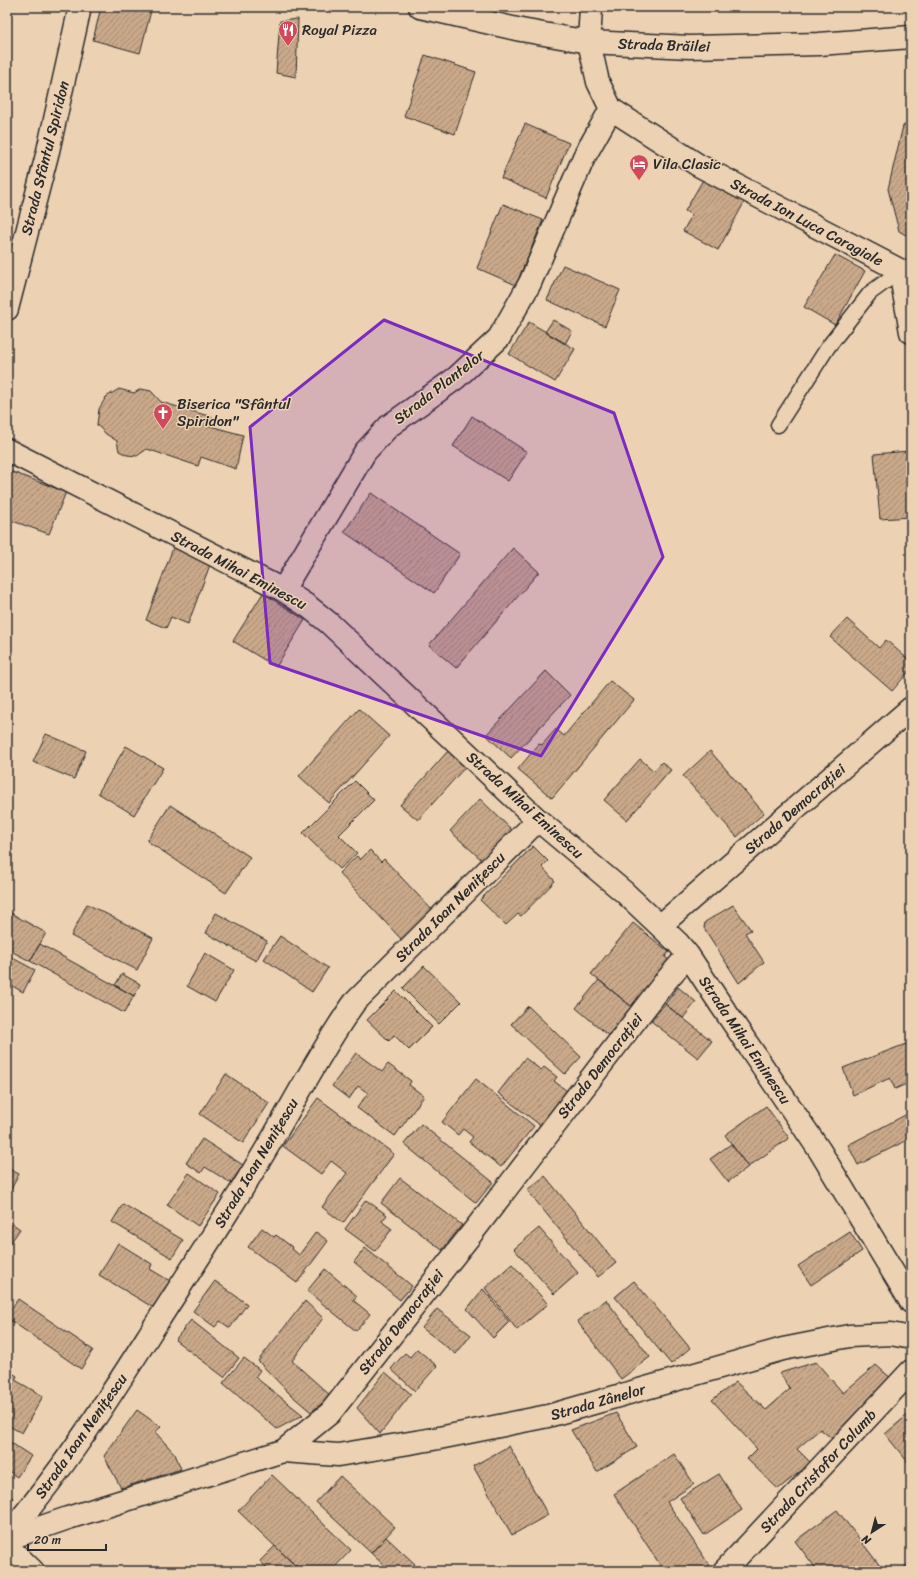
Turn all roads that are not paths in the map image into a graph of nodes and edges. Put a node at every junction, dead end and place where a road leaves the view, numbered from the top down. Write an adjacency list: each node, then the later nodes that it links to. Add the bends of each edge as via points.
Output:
1 (80, 7): 8 (street, Strada Sfântul Spiridon, via 46,157)
2 (420, 7): 5 (street, Strada Brăilei, via 521,30)
3 (591, 7): 5 (street)
4 (911, 37): 5 (street, Strada Brăilei, via 819,44 697,47)
5 (589, 42): 6 (street, via 598,82)
6 (611, 109): 7 (street, Strada Ion Luca Caragiale, via 698,165); 12 (street, Strada Plantelor, via 584,157 530,283 499,338 456,378 389,426 365,452)
7 (906, 273): 9 (street); 10 (lane, via 870,293 828,347)
8 (7, 309)
9 (911, 332)
10 (778, 425)
11 (7, 450): 12 (street, Strada Mihai Eminescu)
12 (283, 590): 14 (street, Strada Mihai Eminescu, via 329,623)
13 (911, 708): 15 (street, Strada Democrației)
14 (538, 820): 15 (street, Strada Mihai Eminescu); 21 (street, Strada Ioan Nenițescu, via 354,1003 333,1032 240,1193 115,1387 50,1482)
15 (660, 925): 16 (street, Strada Mihai Eminescu)
16 (688, 955): 17 (street, Strada Mihai Eminescu, via 820,1151); 20 (street, Strada Democrației, via 330,1413)
17 (911, 1302)
18 (911, 1338): 20 (street, Strada Zânelor, via 891,1334 849,1336 783,1348 548,1416 439,1438 338,1455)
19 (911, 1371): 25 (street, Strada Cristofor Columb)
20 (283, 1451): 22 (street, Strada Democrației)
21 (7, 1535)
22 (7, 1539)
23 (7, 1546): 24 (street)
24 (33, 1571)
25 (724, 1571)

